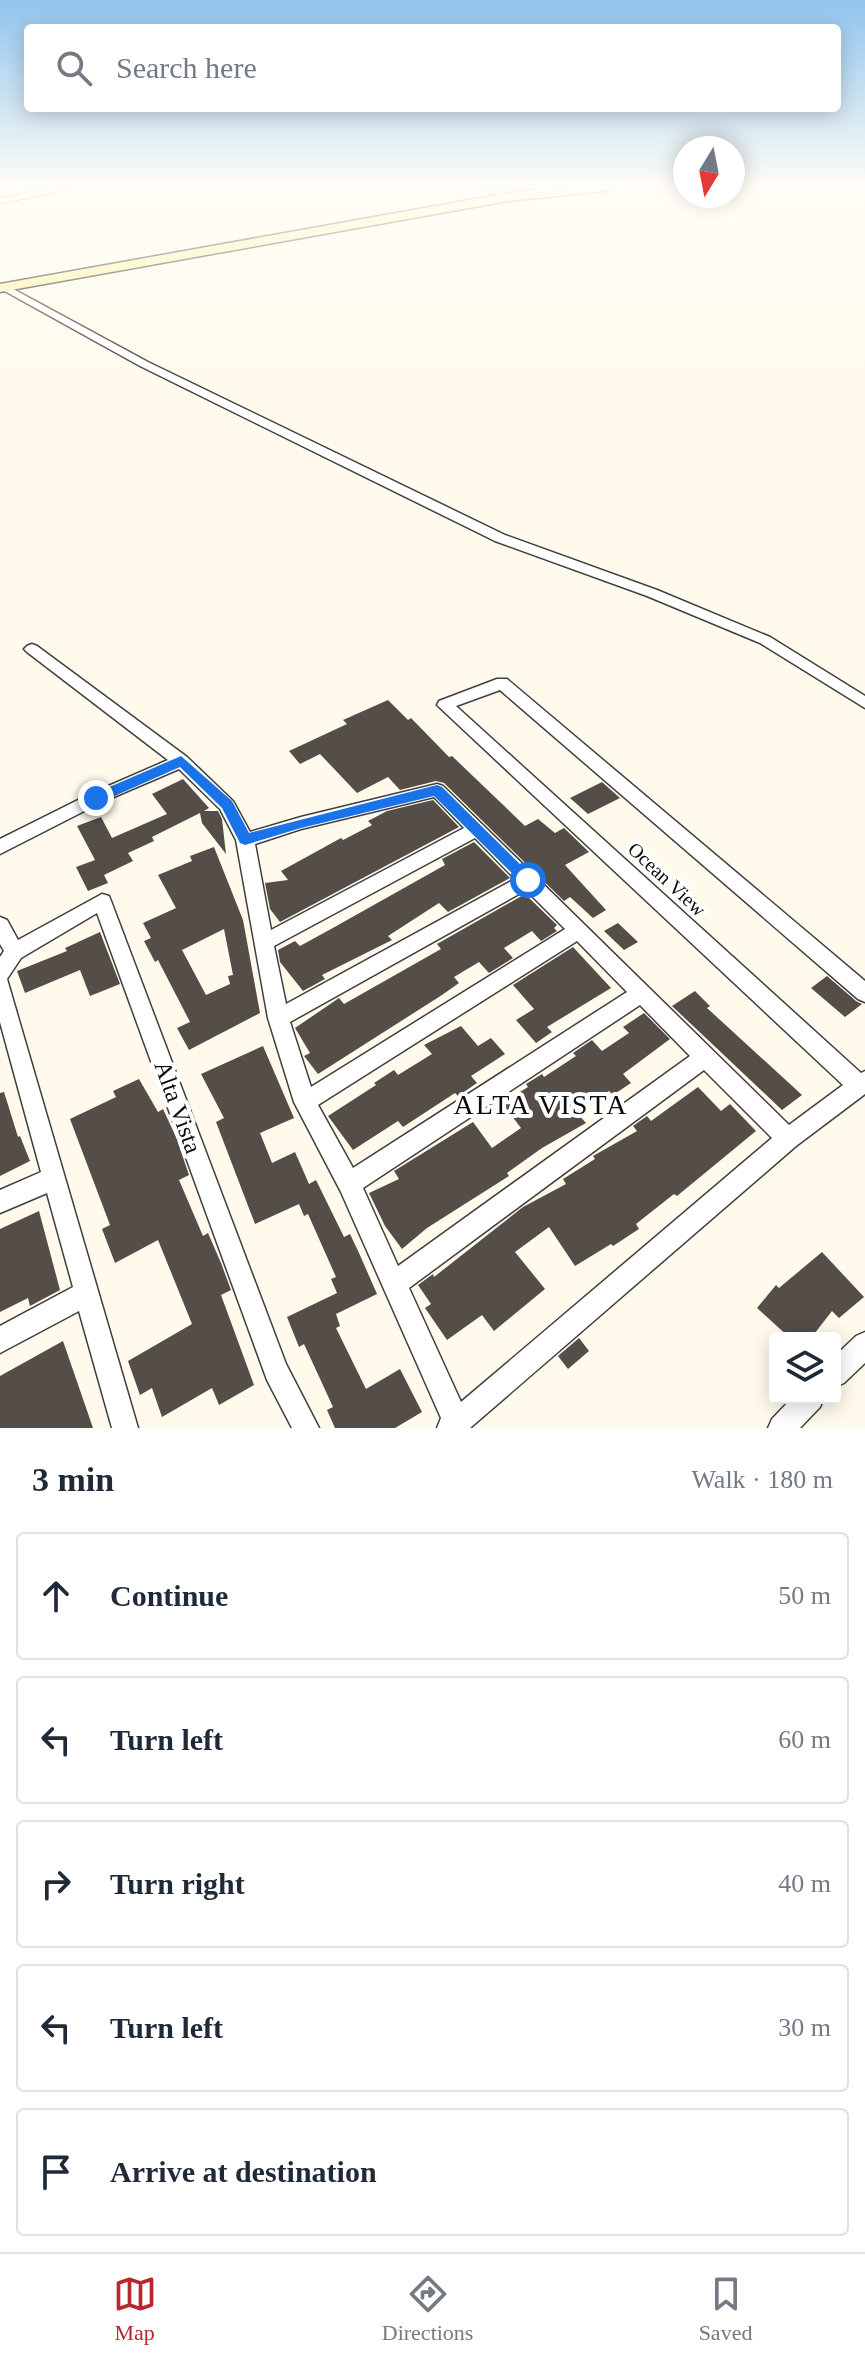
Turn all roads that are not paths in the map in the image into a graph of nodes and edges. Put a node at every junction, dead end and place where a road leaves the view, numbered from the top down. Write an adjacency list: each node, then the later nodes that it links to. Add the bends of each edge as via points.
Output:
1 (190, 254): 2 (street)
2 (2, 287): 4 (street, via 144,364 500,538 765,640)
3 (32, 649): 5 (street)
4 (865, 703)
5 (181, 761): 7 (street, via 227,805); 8 (street)
6 (477, 829): 7 (street, via 437,790); 9 (street); 12 (street)
7 (245, 840): 12 (street)
8 (0, 847)
9 (528, 880): 11 (street); 18 (street)
10 (0, 925): 13 (street)
11 (579, 930): 16 (street); 21 (street)
12 (265, 942): 18 (street)
13 (14, 952): 14 (street, Alta Vista); 34 (street, Alta Vista, via 102,901 276,1371)
14 (0, 973)
15 (0, 985): 23 (street)
16 (643, 993): 19 (street); 24 (street)
17 (865, 993): 20 (street, Ocean View, via 502,683 445,705)
18 (278, 1018): 21 (street)
19 (706, 1056): 22 (street); 26 (street)
20 (862, 1083): 22 (street)
21 (305, 1102): 24 (street)
22 (788, 1139): 32 (street)
23 (54, 1178): 25 (street); 27 (street)
24 (349, 1184): 26 (street)
25 (0, 1202)
26 (394, 1284): 32 (street)
27 (87, 1293): 28 (street); 33 (street)
28 (0, 1340)
29 (865, 1345): 30 (street)
30 (841, 1368)
31 (805, 1404): 35 (street)
32 (453, 1426)
33 (125, 1428)
34 (306, 1428)
35 (781, 1428)

